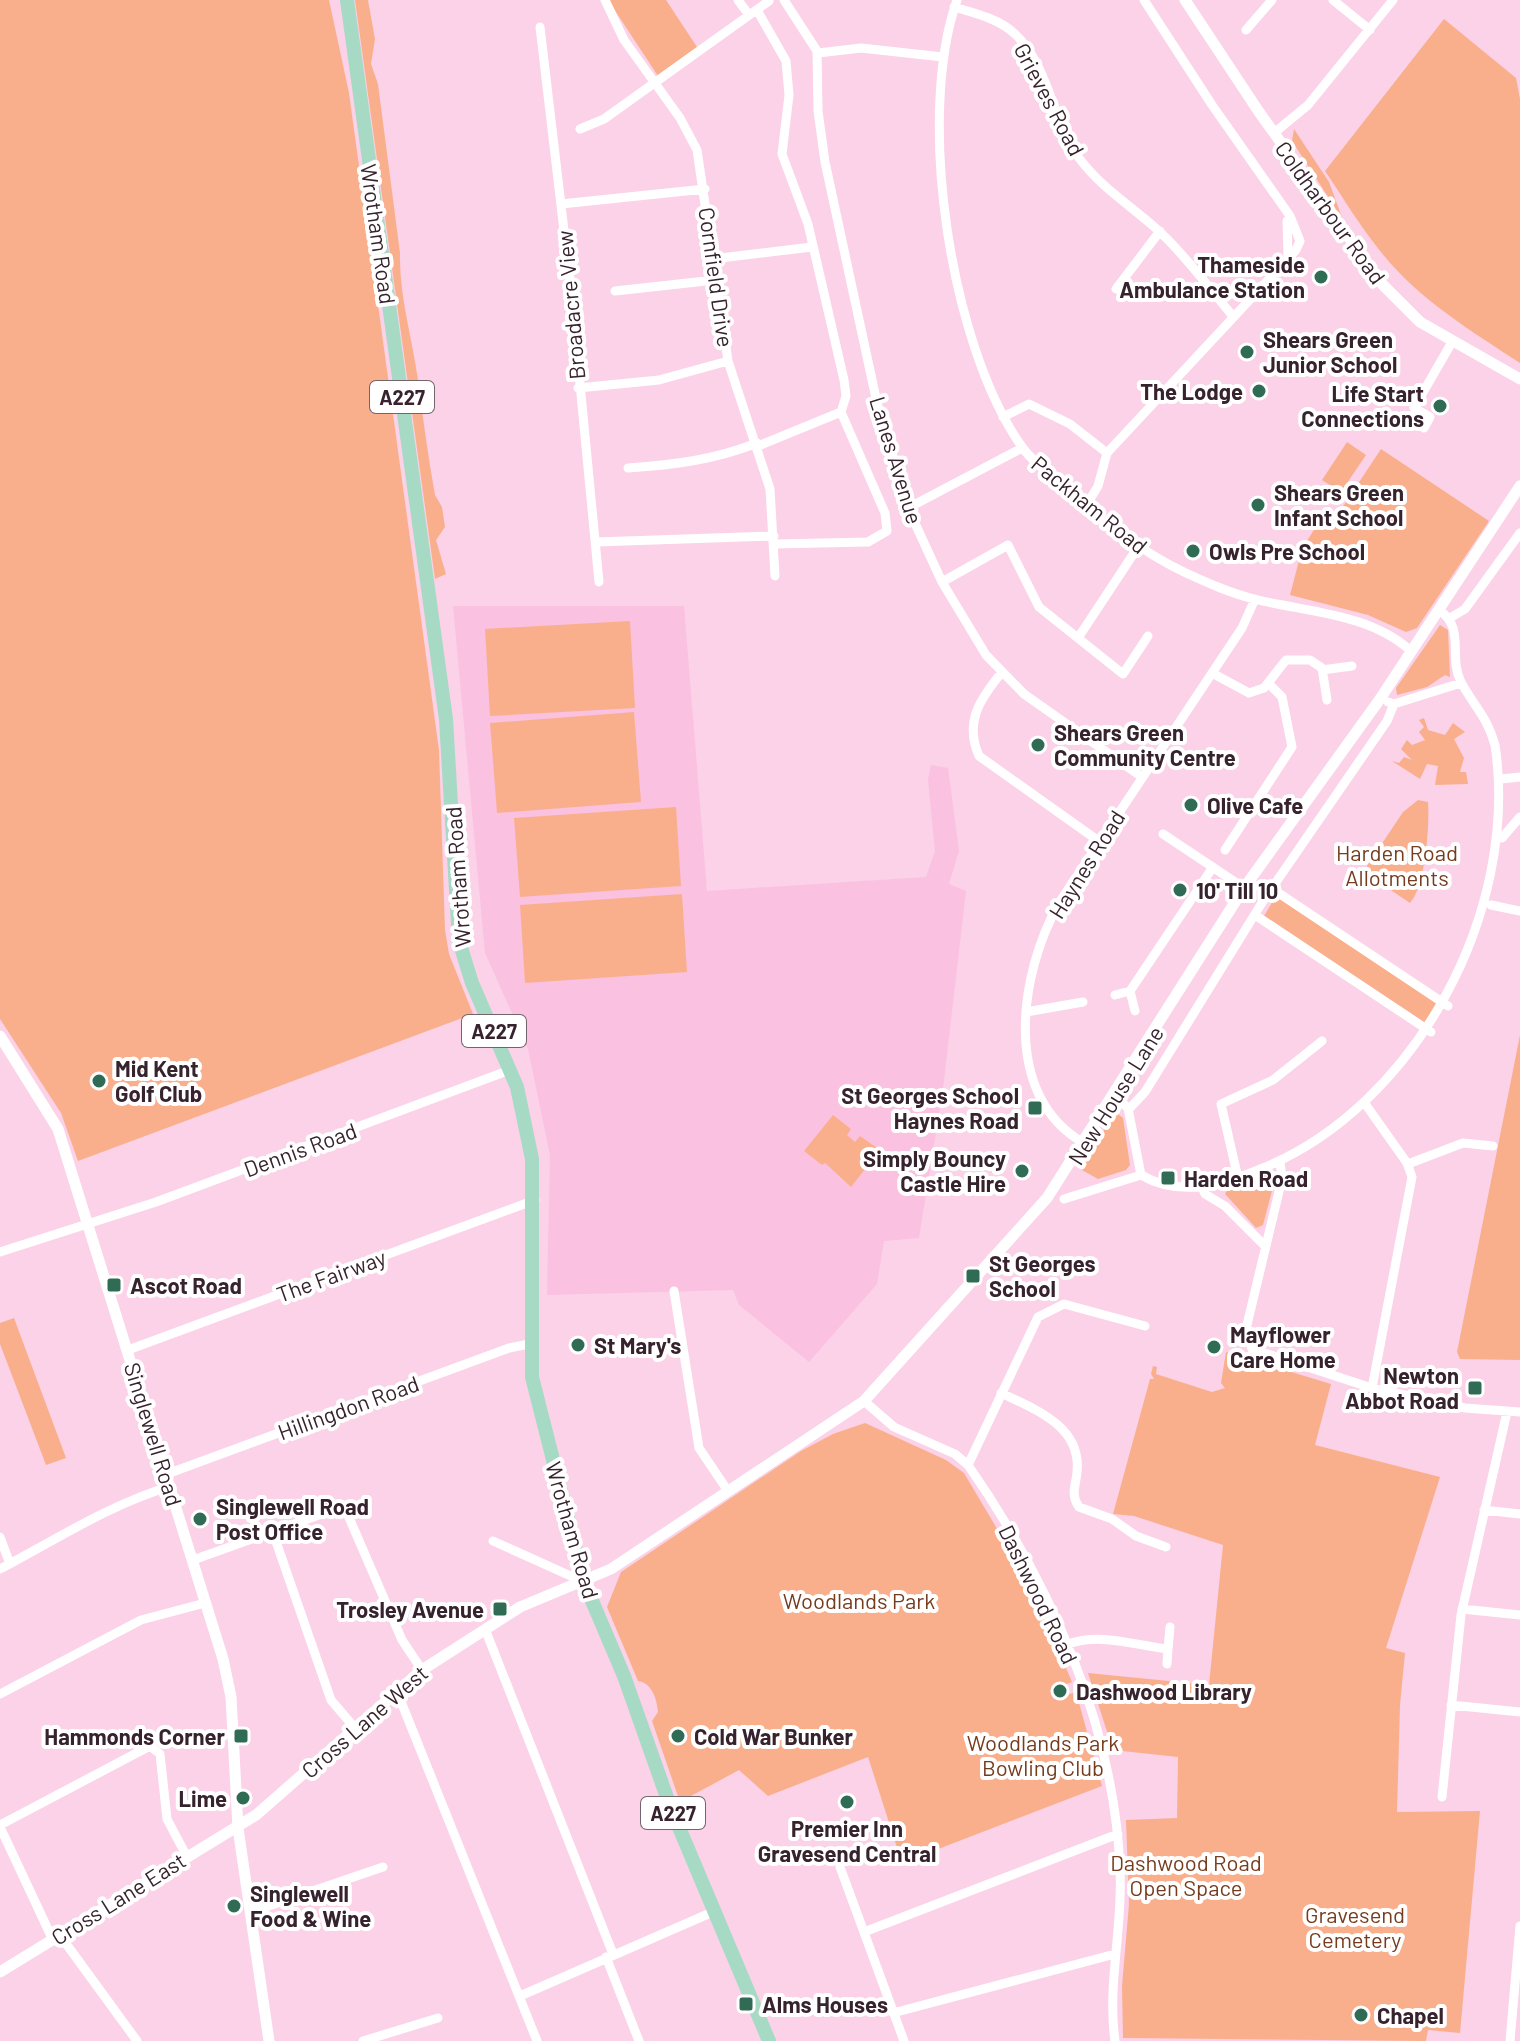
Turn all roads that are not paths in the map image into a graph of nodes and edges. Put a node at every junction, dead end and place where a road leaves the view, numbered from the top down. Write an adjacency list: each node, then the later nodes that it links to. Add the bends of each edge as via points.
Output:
1 (347, 0): 89 (main road, Wrotham Road / A227, via 446,719 458,936)
2 (605, 0): 18 (street, Cornfield Drive, via 620,34)
3 (738, 0): 12 (street)
4 (784, 0): 16 (street)
5 (1144, 0): 29 (street, via 1290,216 1288,257)
6 (1185, 0): 20 (street, Coldharbour Road)
7 (1272, 0): 14 (street)
8 (1333, 0): 15 (street)
9 (1393, 0): 15 (street)
10 (769, 1): 12 (street)
11 (956, 3): 17 (street, Packham Road); 23 (street, Grieves Road, via 1016,34 1034,59 1078,156 1109,192)
12 (753, 13): 18 (street); 24 (street, via 786,61 789,95 781,149)
13 (540, 27): 22 (street, Broadacre View)
14 (1246, 30)
15 (1370, 30): 20 (street, via 1308,105)
16 (818, 53): 17 (street, via 861,48); 43 (street, Lanes Avenue, via 825,162 877,403)
17 (943, 57): 35 (street, Packham Road, via 939,131 954,264 975,344)
18 (654, 80): 19 (street, via 604,119); 21 (street, Cornfield Drive, via 692,138)
19 (580, 129)
20 (1274, 133): 30 (street, Coldharbour Road, via 1374,275 1420,322)
21 (705, 189): 22 (street); 25 (street, Cornfield Drive)
22 (561, 204): 33 (street, Broadacre View)
23 (1160, 231): 27 (street); 29 (street, Grieves Road)
24 (812, 247): 25 (street); 34 (street, via 844,380)
25 (712, 259): 26 (street, Cornfield Drive)
26 (715, 280): 28 (street); 31 (street, Cornfield Drive)
27 (1116, 289)
28 (615, 291)
29 (1232, 315): 39 (street)
30 (1452, 342): 32 (street, Coldharbour Road); 36 (street, via 1414,408 1430,417)
31 (728, 361): 33 (street, via 659,380); 37 (street, Cornfield Drive)
32 (1520, 379)
33 (578, 388): 46 (street, Broadacre View)
34 (841, 412): 37 (street); 45 (street, via 885,513 887,531 868,542)
35 (1003, 417): 38 (street, Packham Road); 39 (street, via 1029,404 1070,424)
36 (1424, 428)
37 (757, 445): 40 (street, via 683,464); 45 (street, Cornfield Drive, via 770,489)
38 (1022, 448): 42 (street, Packham Road); 43 (street)
39 (1107, 453): 42 (street)
40 (628, 468)
41 (1520, 486): 52 (street, New House Lane)
42 (1086, 506): 47 (street, Packham Road)
43 (908, 508): 50 (street, Lanes Avenue)
44 (1520, 533): 53 (street, via 1463,612)
45 (774, 540): 46 (street); 48 (street, Cornfield Drive)
46 (596, 542): 49 (street, Broadacre View)
47 (1138, 547): 51 (street, Packham Road, via 1185,573); 55 (street)
48 (775, 576)
49 (599, 582)
50 (942, 582): 55 (street, via 1008,545 1039,607); 59 (street, Lanes Avenue, via 970,632)
51 (1255, 599): 56 (street, Packham Road, via 1362,623); 60 (street, Haynes Road)
52 (1439, 610): 53 (street); 56 (street, New House Lane)
53 (1450, 618): 62 (street)
54 (1148, 636): 55 (street, via 1123,674)
55 (1078, 638)
56 (1412, 652): 75 (street, New House Lane)
57 (1352, 666): 58 (street)
58 (1322, 670): 61 (street, via 1310,660 1289,659); 63 (street)
59 (1002, 672): 64 (street, Lanes Avenue, via 1032,701); 72 (street, via 980,700 970,735 979,756)
60 (1212, 673): 61 (street, via 1245,693); 64 (street, Haynes Road)
61 (1268, 683): 68 (street, via 1282,697 1293,745)
62 (1461, 683): 66 (street, via 1490,729); 76 (street, New House Lane, via 1391,703 1387,721)
63 (1327, 700)
64 (1142, 777): 72 (street, Haynes Road)
65 (1520, 777): 66 (street)
66 (1501, 779): 71 (street)
67 (1238, 804): 68 (street)
68 (1250, 813): 73 (street)
69 (1520, 817): 71 (street)
70 (1163, 834): 74 (street)
71 (1502, 838): 77 (street)
72 (1100, 842): 85 (street, Haynes Road, via 1044,934)
73 (1225, 850)
74 (1213, 867): 75 (street); 80 (street)
75 (1244, 888): 90 (street, New House Lane)
76 (1271, 888): 79 (street, New House Lane); 83 (street)
77 (1491, 905): 78 (street); 83 (street)
78 (1520, 911)
79 (1255, 915): 86 (street); 92 (street, New House Lane, via 1145,1092)
80 (1130, 991): 81 (street); 84 (street)
81 (1115, 995)
82 (1083, 1002): 85 (street)
83 (1448, 1006): 86 (street)
84 (1135, 1011)
85 (1026, 1012): 93 (street, Haynes Road, via 1037,1092 1054,1120)
86 (1431, 1032): 91 (street)
87 (0, 1036): 102 (street, Singlewell Road, via 53,1117)
88 (1322, 1041): 98 (street, via 1273,1080 1221,1104)
89 (510, 1070): 101 (main road, Wrotham Road / A227, via 525,1115); 102 (street, Dennis Road)
90 (1114, 1096): 92 (street); 93 (street, New House Lane)
91 (1366, 1105): 95 (street); 96 (street)
92 (1129, 1109): 97 (street)
93 (1084, 1143): 111 (street, New House Lane, via 1022,1228)
94 (1493, 1146): 96 (street, via 1463,1143)
95 (1280, 1161): 98 (street); 103 (street, via 1282,1179)
96 (1408, 1164): 109 (street, via 1412,1180)
97 (1141, 1175): 99 (street, via 1167,1186); 100 (street, New House Lane)
98 (1238, 1178): 99 (street)
99 (1202, 1187): 103 (street)
100 (1064, 1199)
101 (535, 1200): 107 (main road, Wrotham Road / A227); 108 (street, The Fairway)
102 (89, 1225): 104 (street); 108 (street, Singlewell Road)
103 (1265, 1246): 109 (street, via 1246,1329 1252,1349)
104 (0, 1252)
105 (674, 1291): 117 (street, via 699,1448)
106 (1145, 1326): 110 (street, via 1064,1304 1053,1307 1038,1317)
107 (529, 1344): 115 (street, Hillingdon Road); 127 (main road, Wrotham Road / A227, via 532,1377)
108 (128, 1350): 115 (street, Singlewell Road)
109 (1372, 1388): 112 (street)
110 (1001, 1393): 114 (street); 123 (street, via 1048,1416 1065,1432 1077,1459 1073,1497 1079,1507)
111 (864, 1401): 114 (street, Dashwood Road, via 894,1427); 117 (street, New House Lane)
112 (1507, 1412): 113 (street); 118 (street)
113 (1520, 1412)
114 (968, 1465): 133 (street, Dashwood Road, via 1032,1568)
115 (167, 1474): 116 (street, Singlewell Road)
116 (171, 1486): 124 (street, Singlewell Road); 125 (street, via 115,1505)
117 (728, 1491): 127 (street, New House Lane)
118 (1484, 1510): 119 (street); 129 (street)
119 (1520, 1514)
120 (272, 1530): 124 (street); 136 (street, via 344,1506 402,1640); 141 (street, via 331,1700)
121 (0, 1537): 125 (street)
122 (493, 1541): 127 (street)
123 (1166, 1547)
124 (193, 1560): 128 (street, Singlewell Road)
125 (10, 1564): 126 (street)
126 (0, 1569)
127 (584, 1582): 132 (street, Cross Lane West, via 520,1607); 149 (main road, Wrotham Road / A227)
128 (205, 1603): 138 (street, via 141,1620); 144 (street, Singlewell Road, via 231,1697)
129 (1462, 1609): 130 (street); 139 (street)
130 (1520, 1615)
131 (1170, 1627): 134 (street)
132 (485, 1629): 136 (street, Cross Lane West); 155 (street)
133 (1066, 1645): 134 (street, via 1095,1637); 145 (street, Dashwood Road, via 1105,1760)
134 (1168, 1649): 135 (street)
135 (1167, 1664)
136 (422, 1670): 137 (street, Cross Lane West)
137 (396, 1689): 141 (street, Cross Lane West); 157 (street)
138 (0, 1694)
139 (1451, 1705): 140 (street); 142 (street)
140 (1520, 1712)
141 (354, 1727): 144 (street, Cross Lane West)
142 (1442, 1797)
143 (0, 1826): 146 (street, via 150,1746 160,1754 167,1819); 153 (street)
144 (238, 1828): 146 (street, Cross Lane East); 150 (street, Singlewell Road)
145 (1118, 1834): 152 (street); 154 (street, Dashwood Road)
146 (186, 1855): 153 (street, Cross Lane East)
147 (383, 1867): 150 (street)
148 (840, 1867): 152 (street)
149 (715, 1911): 155 (street); 165 (main road, Wrotham Road / A227)
150 (251, 1912): 161 (street, Singlewell Road)
151 (1520, 1928): 168 (street)
152 (864, 1932): 158 (street)
153 (55, 1936): 156 (street, Cross Lane East); 160 (street)
154 (1115, 1954): 158 (street); 167 (street, Dashwood Road)
155 (610, 1955): 157 (street); 164 (street)
156 (0, 1972)
157 (520, 1996): 163 (street)
158 (893, 2013): 166 (street)
159 (438, 2018): 162 (street)
160 (137, 2041)
161 (269, 2041)
162 (363, 2041)
163 (537, 2041)
164 (639, 2041)
165 (769, 2041)
166 (904, 2041)
167 (1115, 2041)
168 (1510, 2041)

